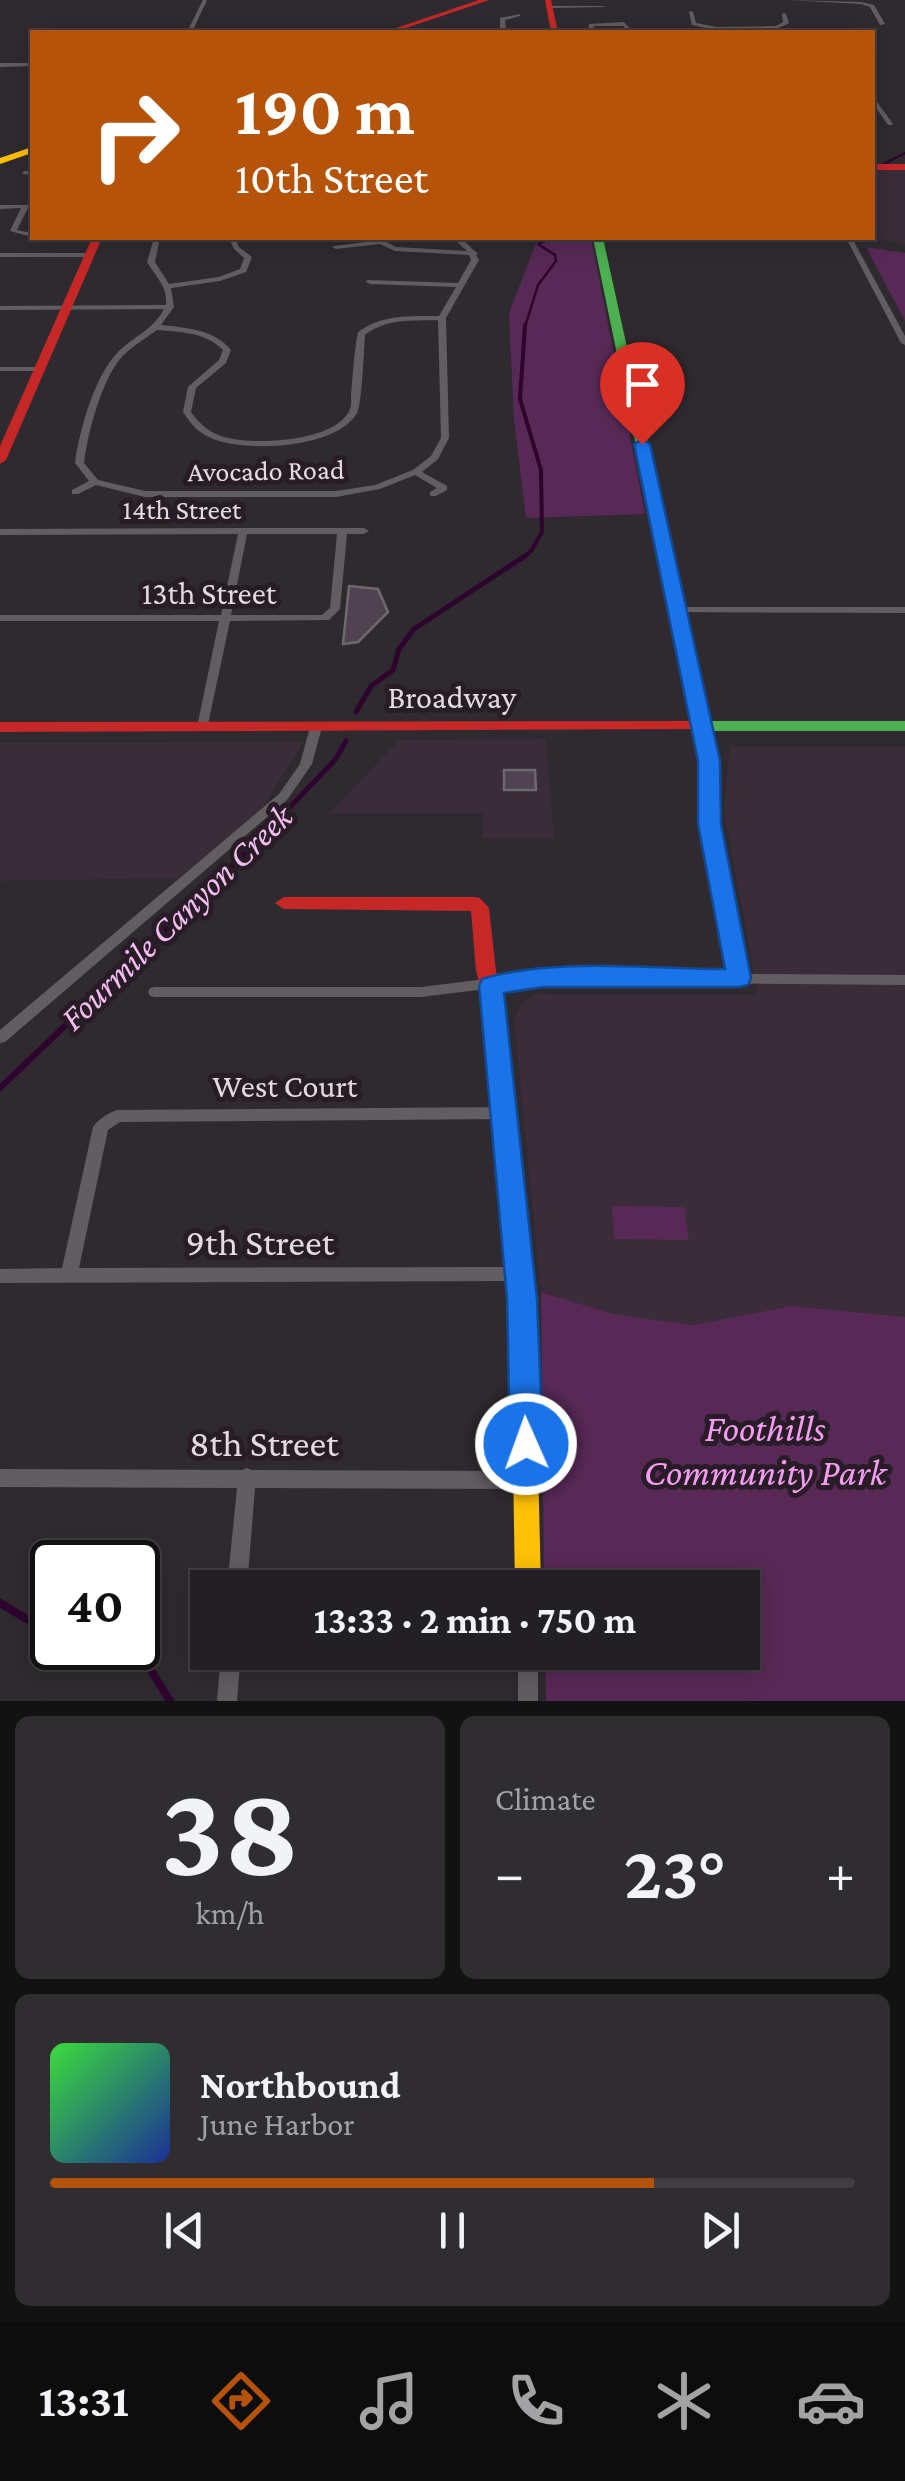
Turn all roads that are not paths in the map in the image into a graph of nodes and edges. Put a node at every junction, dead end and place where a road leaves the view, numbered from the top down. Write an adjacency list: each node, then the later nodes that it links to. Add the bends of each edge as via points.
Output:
1 (205, 0): 12 (street)
2 (486, 0): 13 (main road)
3 (788, 0): 4 (street)
4 (816, 0): 11 (street, via 867,4)
5 (549, 4): 6 (street); 15 (main road)
6 (602, 4): 10 (street)
7 (691, 12): 18 (street, via 698,26)
8 (784, 14): 19 (street, via 782,26)
9 (518, 15): 14 (street, via 502,18)
10 (606, 18)
11 (882, 24)
12 (191, 30)
13 (394, 30)
14 (502, 30)
15 (555, 30)
16 (592, 30): 17 (street, via 593,24 616,23)
17 (630, 30)
18 (733, 30)
19 (750, 30)
20 (0, 64): 21 (street)
21 (30, 65)
22 (875, 102): 23 (street)
23 (890, 124)
24 (30, 151): 25 (main road)
25 (0, 161)
26 (875, 167): 27 (main road)
27 (905, 167)
28 (0, 206): 29 (street)
29 (30, 206)
30 (30, 207): 31 (street, via 12,232)
31 (30, 235)
32 (157, 240): 42 (street, via 152,262)
33 (233, 240): 42 (street, via 248,258 243,270 220,279)
34 (377, 240): 39 (street); 40 (street, via 404,250)
35 (458, 240): 40 (street)
36 (598, 240): 63 (main road)
37 (851, 240): 50 (street)
38 (93, 246): 41 (street); 47 (main road)
39 (336, 248)
40 (474, 253): 44 (street)
41 (0, 255)
42 (161, 281): 45 (street)
43 (370, 282): 44 (street)
44 (462, 285): 48 (street)
45 (170, 306): 47 (street); 49 (street)
46 (0, 308): 47 (street)
47 (66, 308): 52 (main road)
48 (442, 318): 49 (street, via 390,320 365,330 350,418 328,433 282,443 230,441 195,426 186,412 192,387 227,350 204,334); 55 (street, via 446,438)
49 (155, 327): 56 (street, via 111,367 80,455)
50 (905, 343)
51 (0, 369): 52 (street)
52 (40, 369): 53 (main road)
53 (8, 426): 54 (main road)
54 (0, 460)
55 (416, 472): 56 (street, Avocado Road, via 336,494 145,494); 58 (street, via 444,488)
56 (95, 482): 57 (street)
57 (74, 492)
58 (433, 494)
59 (242, 531): 60 (street, 14th Street); 62 (street, 14th Street); 66 (street)
60 (342, 531): 61 (street, 14th Street); 66 (street, 13th Street, via 333,615)
61 (364, 531)
62 (0, 532)
63 (676, 610): 64 (street); 67 (main road)
64 (905, 610)
65 (0, 618): 66 (street, 13th Street)
66 (225, 618): 69 (street)
67 (702, 726): 68 (main road, Broadway); 70 (main road, Broadway); 73 (street, via 710,824)
68 (905, 726)
69 (204, 727): 70 (main road, Broadway); 71 (main road, Broadway)
70 (316, 727): 77 (street, via 306,764 284,797)
71 (0, 728)
72 (284, 903): 75 (main road, via 474,903 482,914)
73 (739, 978): 74 (street); 75 (street, via 543,978)
74 (905, 980)
75 (491, 986): 76 (street); 78 (main road)
76 (155, 992)
77 (0, 1038)
78 (506, 1113): 79 (main road); 81 (street, West Court, via 128,1114 106,1120)
79 (520, 1274): 81 (street, 9th Street); 84 (main road)
80 (0, 1276): 81 (street, 9th Street)
81 (69, 1276)
82 (247, 1477): 83 (street, 8th Street); 84 (street, 8th Street); 85 (street)
83 (0, 1478)
84 (528, 1480): 86 (main road)
85 (239, 1570)
86 (528, 1570)
87 (229, 1670): 89 (street)
88 (528, 1670): 90 (street)
89 (226, 1701)
90 (528, 1701)

